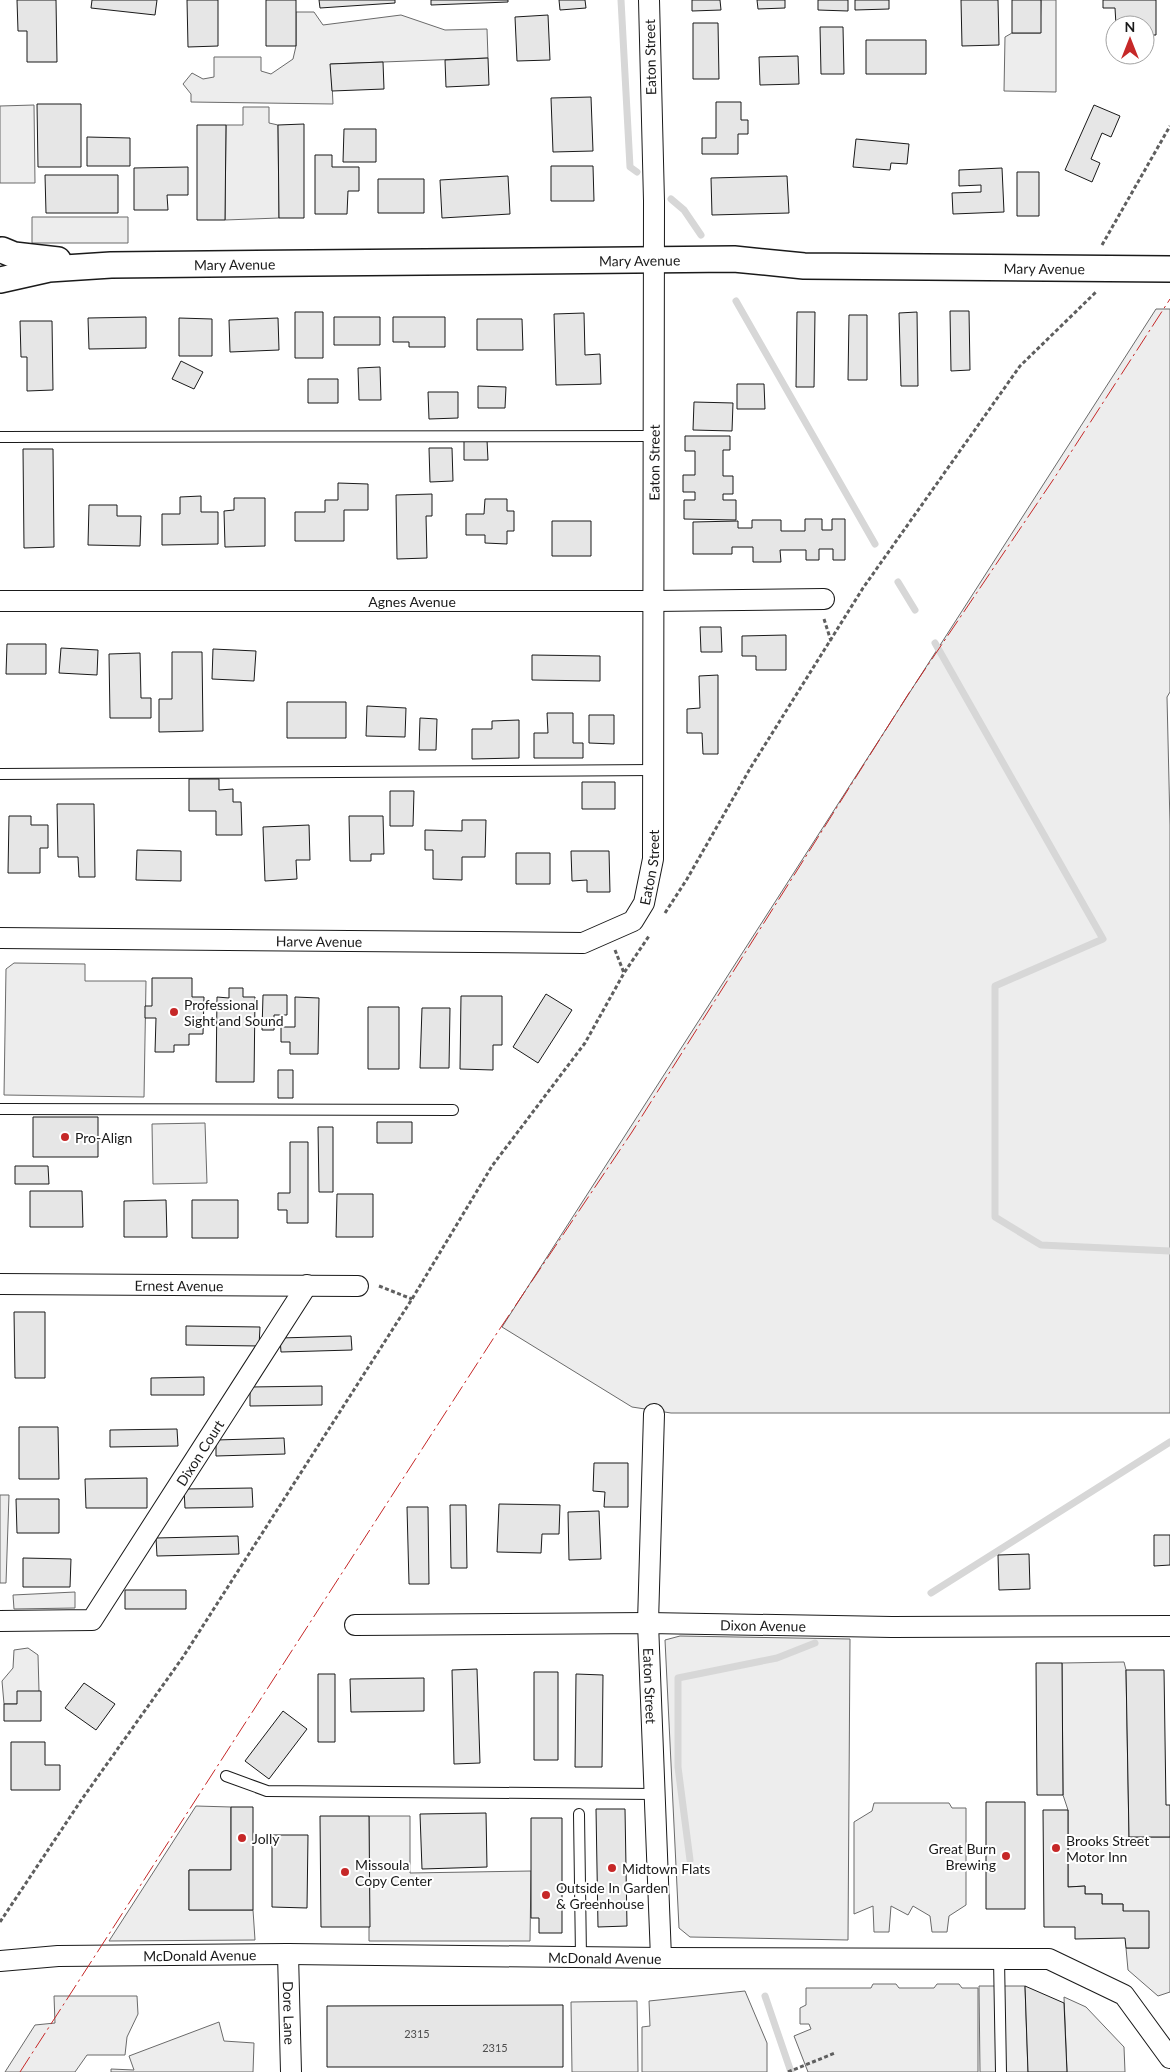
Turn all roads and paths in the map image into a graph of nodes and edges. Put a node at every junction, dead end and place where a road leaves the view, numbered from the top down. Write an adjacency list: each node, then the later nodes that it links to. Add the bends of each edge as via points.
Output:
1 (649, 0): 5 (street, Eaton Street)
2 (1170, 126): 3 (path)
3 (1100, 248)
4 (1, 249): 6 (street, Mary Avenue, via 34,258); 8 (street, via 5,260)
5 (653, 261): 6 (street, Mary Avenue); 7 (street, Mary Avenue, via 734,259 804,266); 10 (street, Eaton Street)
6 (111, 265): 8 (street, Mary Avenue, via 49,269)
7 (1169, 268)
8 (0, 280)
9 (1098, 290): 16 (path, via 1020,366 863,588)
10 (654, 436): 11 (lane); 14 (street, Eaton Street)
11 (0, 438)
12 (824, 598): 14 (street, Agnes Avenue)
13 (0, 601): 14 (street, Agnes Avenue)
14 (654, 601): 17 (street, Eaton Street)
15 (824, 619): 16 (path)
16 (831, 641): 19 (path)
17 (654, 770): 18 (lane); 20 (street, Eaton Street, via 652,858 644,903)
18 (0, 774)
19 (662, 917)
20 (633, 921): 22 (street, Harve Avenue, via 583,943)
21 (651, 932): 24 (path)
22 (0, 938)
23 (614, 944): 24 (path)
24 (624, 973): 30 (path, via 585,1043 492,1166)
25 (0, 1109): 26 (lane)
26 (453, 1110)
27 (0, 1284): 28 (street, Ernest Avenue)
28 (307, 1286): 29 (street, Ernest Avenue); 32 (street, Dixon Court, via 92,1620)
29 (358, 1286): 30 (path, via 384,1286)
30 (412, 1299): 39 (path, via 183,1657)
31 (654, 1414): 33 (street, Eaton Street)
32 (0, 1621)
33 (648, 1623): 34 (street, Dixon Avenue); 35 (street, Dixon Avenue, via 892,1627); 37 (street, Eaton Street)
34 (356, 1625)
35 (1170, 1626)
36 (226, 1776): 37 (lane, via 266,1791)
37 (655, 1794): 42 (street, Eaton Street)
38 (579, 1814): 41 (lane)
39 (0, 1922)
40 (288, 1954): 41 (street, McDonald Avenue); 44 (street, McDonald Avenue, via 58,1956); 47 (street, Dore Lane)
41 (581, 1958): 42 (street, McDonald Avenue)
42 (661, 1958): 43 (street, McDonald Avenue)
43 (999, 1959): 46 (street, McDonald Avenue, via 1049,1959 1124,1995); 49 (lane)
44 (0, 1962)
45 (835, 2054): 48 (path)
46 (1170, 2058)
47 (291, 2072)
48 (788, 2072)
49 (1001, 2072)

